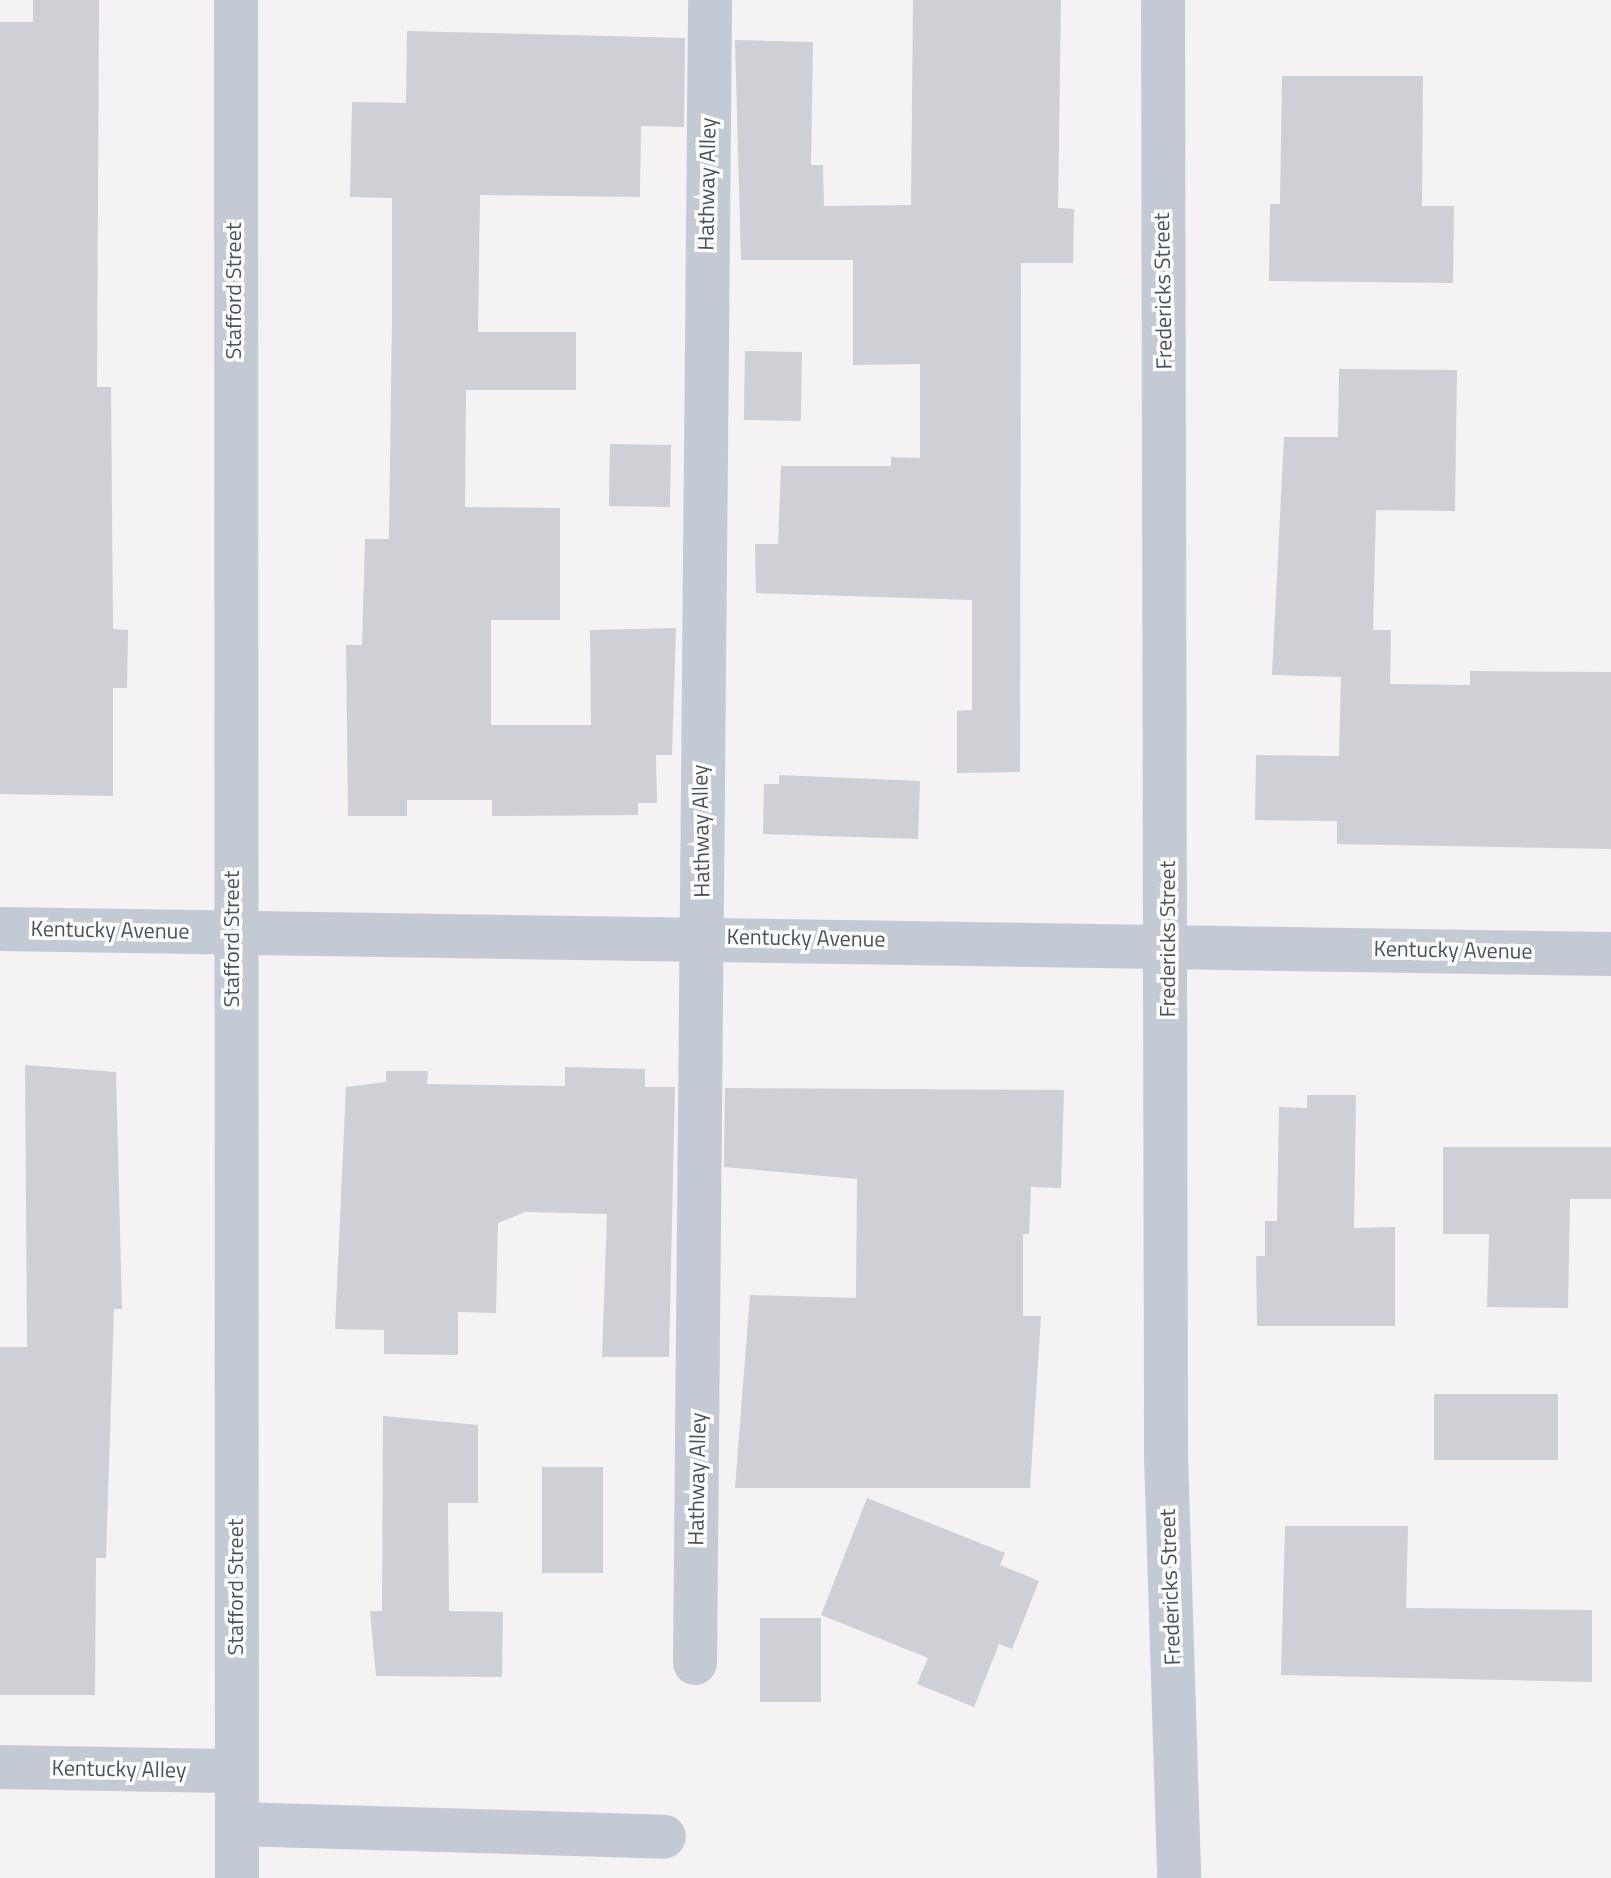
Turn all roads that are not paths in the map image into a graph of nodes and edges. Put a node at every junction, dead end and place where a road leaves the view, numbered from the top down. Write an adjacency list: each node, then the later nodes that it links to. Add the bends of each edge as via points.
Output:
1 (236, 0): 5 (street, Stafford Street)
2 (710, 0): 6 (street, Hathway Alley)
3 (1163, 0): 7 (street, Fredericks Street)
4 (0, 929): 5 (street, Kentucky Avenue)
5 (232, 931): 6 (street, Kentucky Avenue); 11 (street, Stafford Street)
6 (702, 936): 7 (street, Kentucky Avenue); 9 (street, Hathway Alley)
7 (1169, 947): 8 (street, Kentucky Avenue); 15 (street, Fredericks Street, via 1166,1456)
8 (1611, 954)
9 (695, 1663)
10 (0, 1767): 11 (street, Kentucky Alley)
11 (237, 1771): 12 (street, Stafford Street)
12 (237, 1824): 13 (street); 14 (street, Stafford Street)
13 (664, 1837)
14 (237, 1878)
15 (1179, 1878)

